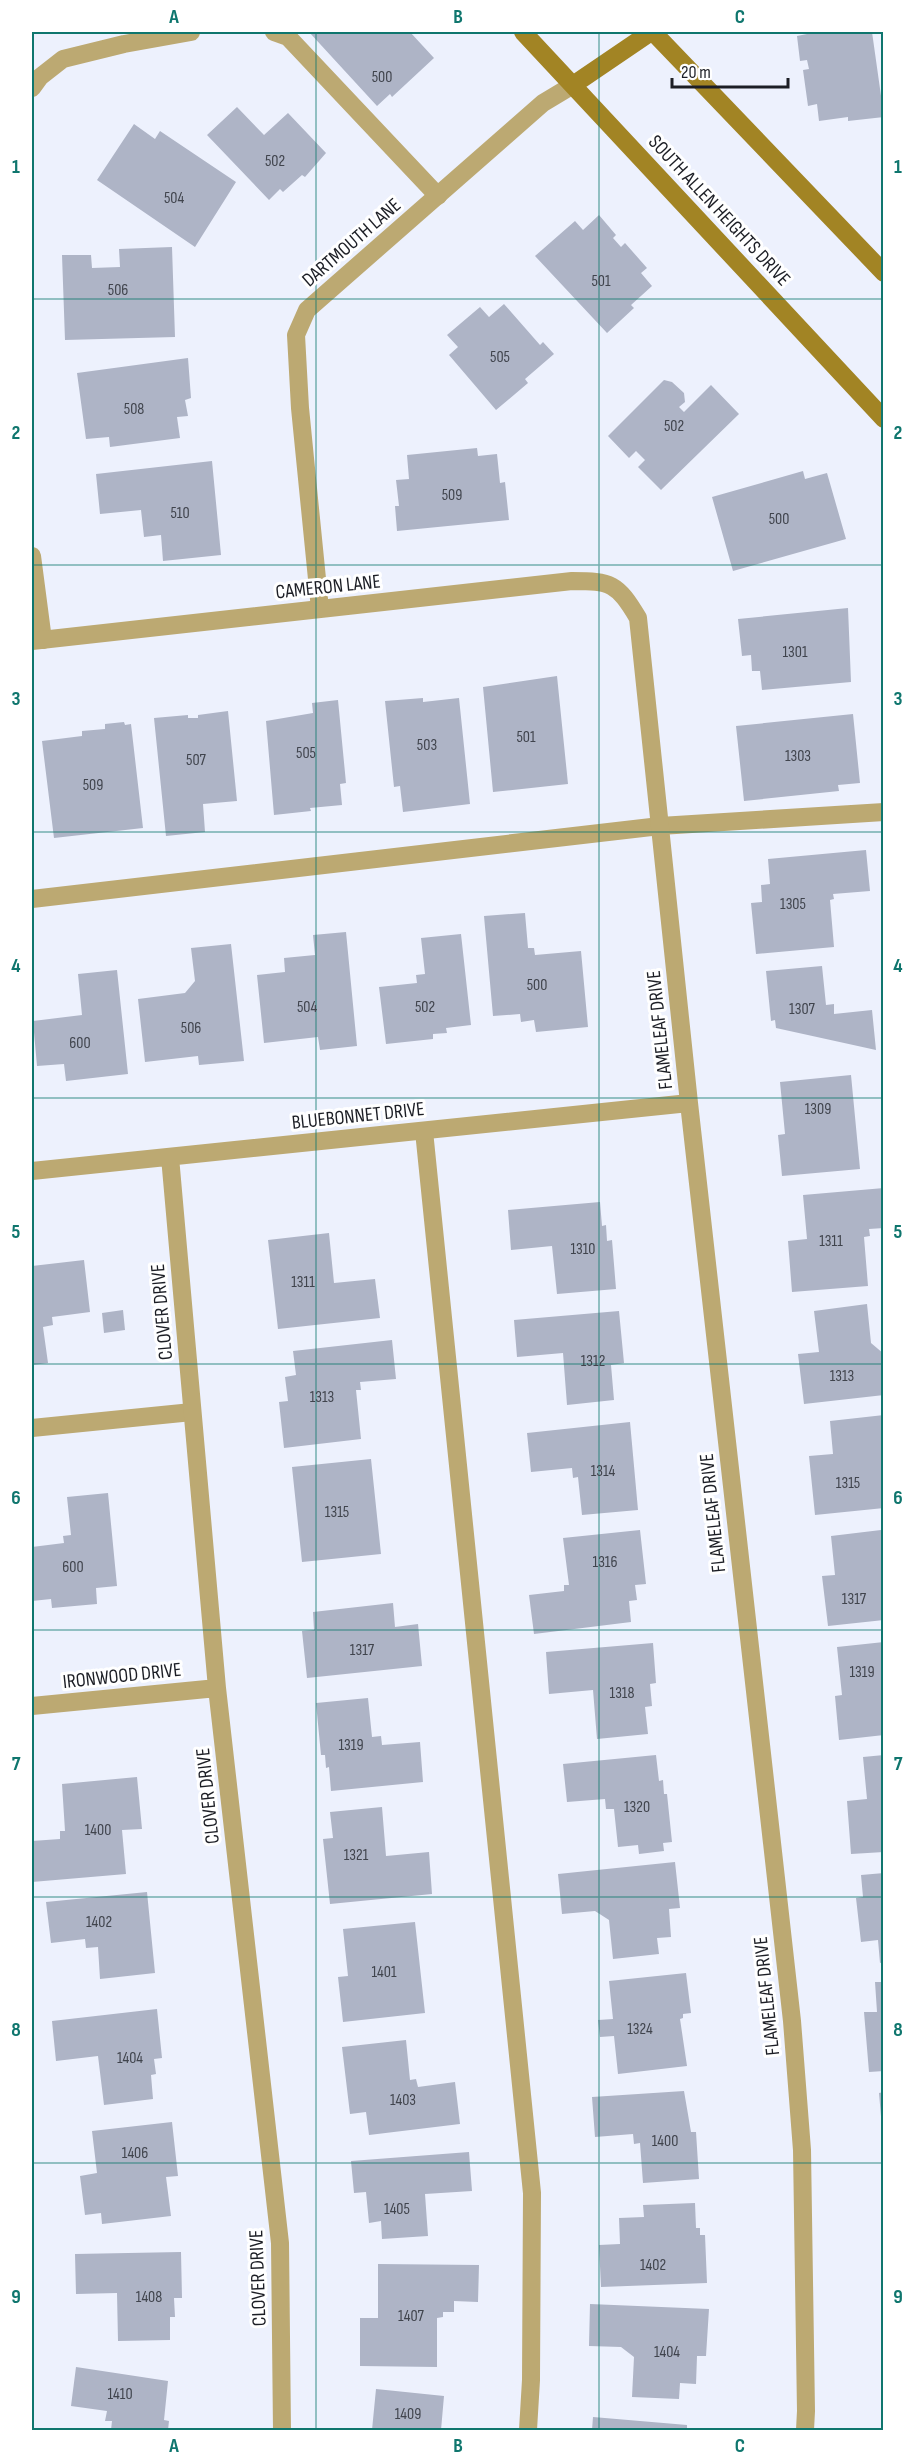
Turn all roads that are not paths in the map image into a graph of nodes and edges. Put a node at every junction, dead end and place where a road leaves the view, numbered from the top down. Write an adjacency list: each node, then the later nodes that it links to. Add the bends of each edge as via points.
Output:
1 (191, 32): 6 (street, via 63,59)
2 (274, 32): 7 (street, via 288,37)
3 (524, 32): 5 (main road, SOUTH ALLEN HEIGHTS DRIVE)
4 (652, 32): 5 (main road); 8 (main road)
5 (573, 85): 7 (street, DARTMOUTH LANE, via 543,103); 9 (main road, SOUTH ALLEN HEIGHTS DRIVE)
6 (32, 88)
7 (438, 196): 12 (street, DARTMOUTH LANE, via 307,310 296,335)
8 (884, 273)
9 (884, 419)
10 (32, 556): 13 (street)
11 (624, 596): 12 (street, CAMERON LANE, via 604,581 572,581); 15 (street, FLAMELEAF DRIVE, via 638,618)
12 (320, 609): 13 (street, CAMERON LANE)
13 (37, 640)
14 (884, 812): 15 (street)
15 (660, 826): 16 (street); 17 (street, FLAMELEAF DRIVE)
16 (32, 899)
17 (689, 1103): 18 (street, BLUEBONNET DRIVE); 27 (street, FLAMELEAF DRIVE, via 792,2021 802,2150)
18 (424, 1131): 19 (street, BLUEBONNET DRIVE); 26 (street, via 532,2193)
19 (170, 1157): 20 (street, BLUEBONNET DRIVE); 21 (street, CLOVER DRIVE)
20 (32, 1171)
21 (192, 1412): 22 (street); 23 (street, CLOVER DRIVE)
22 (32, 1428)
23 (218, 1688): 24 (street, IRONWOOD DRIVE); 25 (street, CLOVER DRIVE, via 280,2243)
24 (32, 1706)
25 (282, 2430)
26 (528, 2430)
27 (805, 2430)

